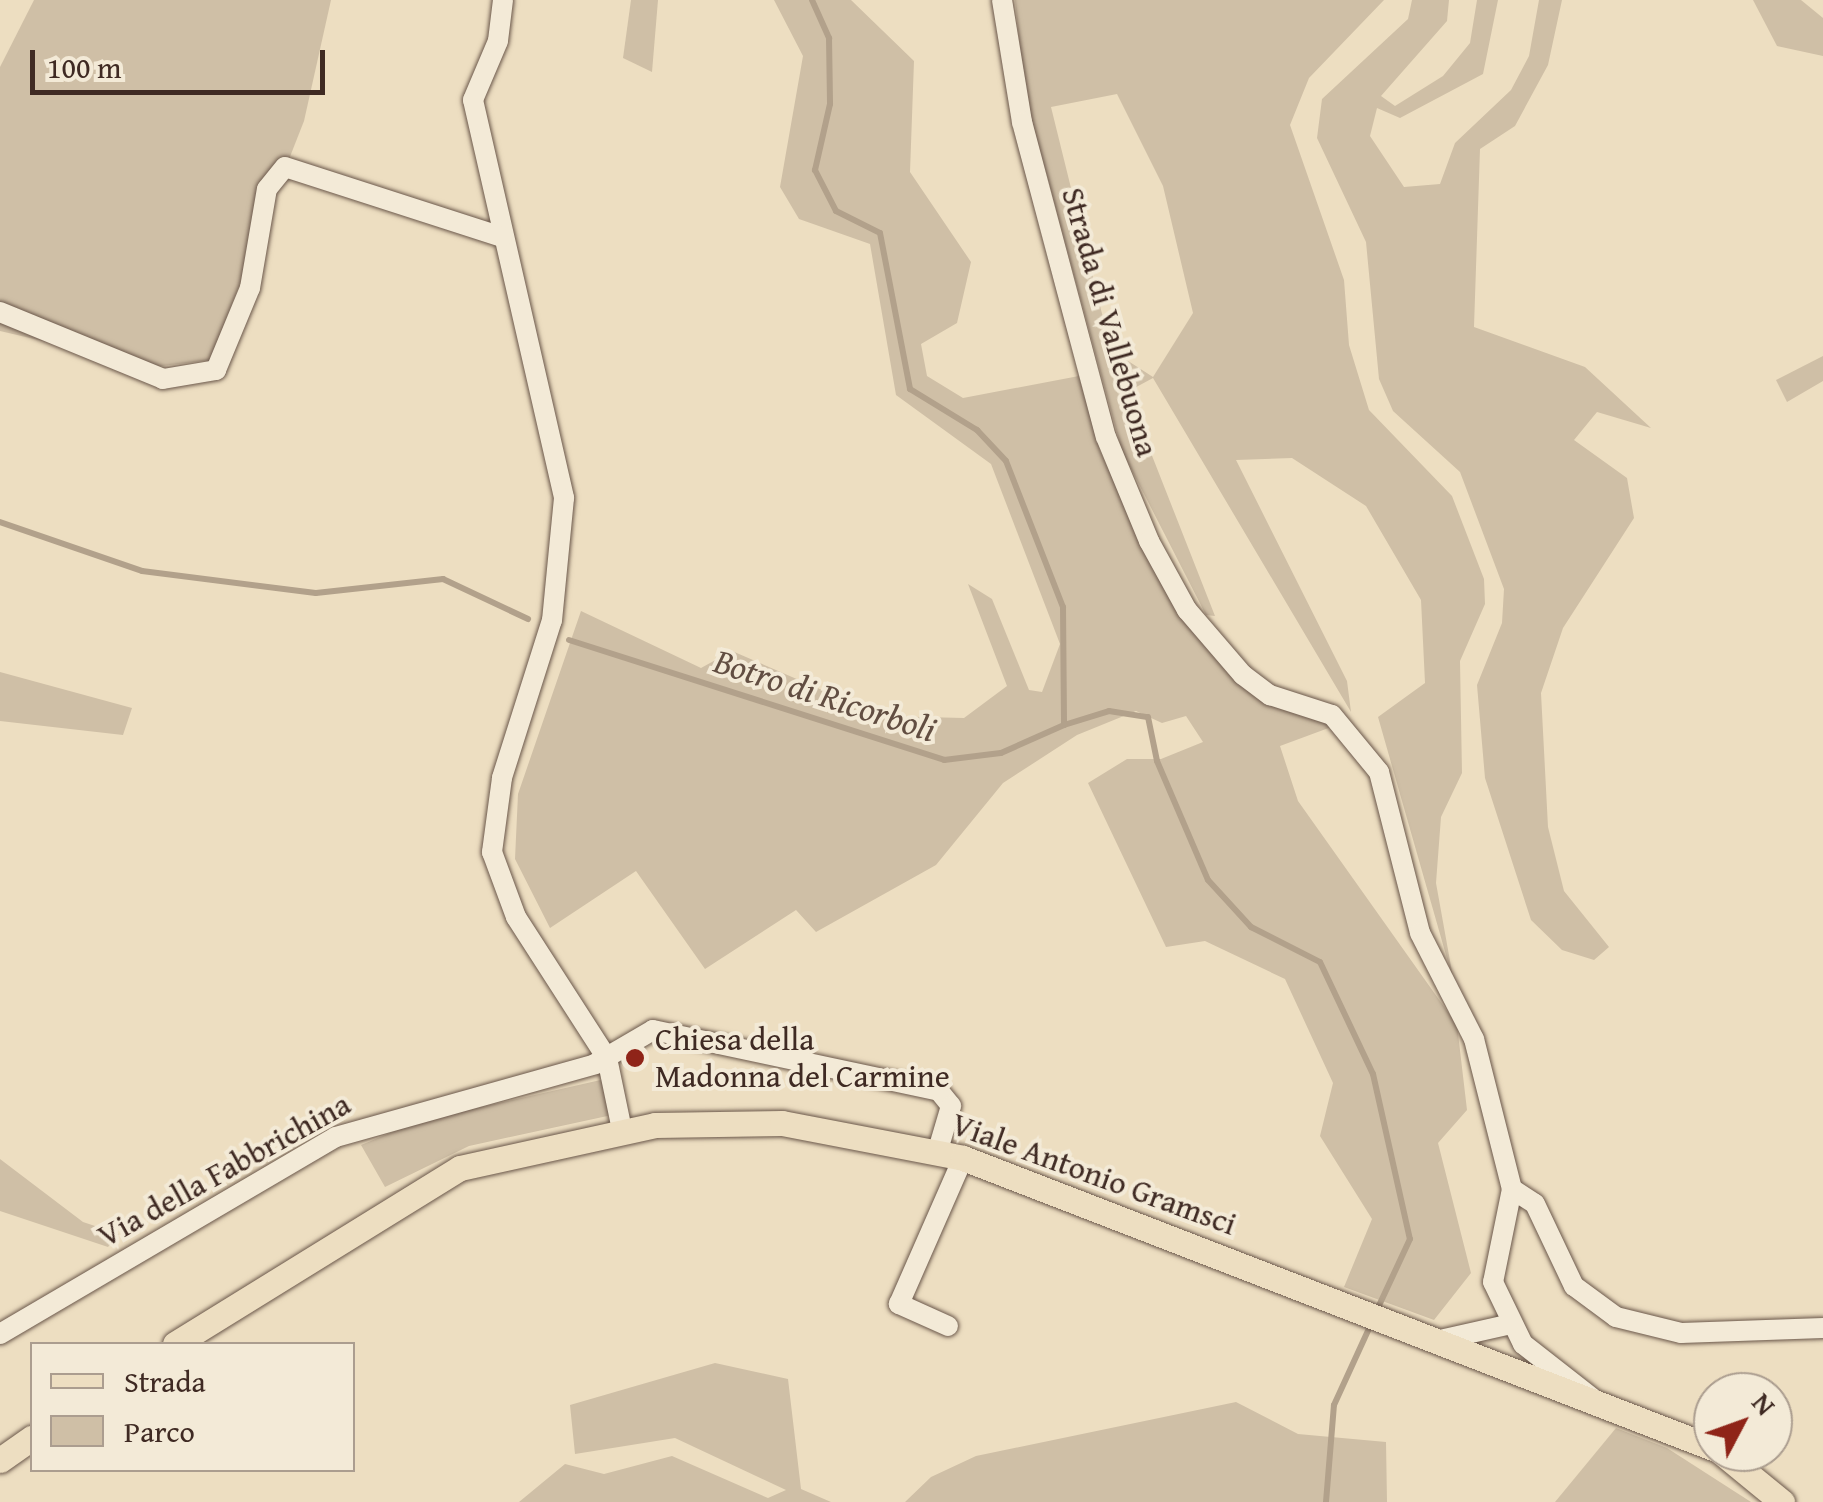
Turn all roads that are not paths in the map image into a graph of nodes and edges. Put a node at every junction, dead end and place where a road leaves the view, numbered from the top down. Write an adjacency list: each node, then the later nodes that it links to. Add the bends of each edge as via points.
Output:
1 (503, 0): 3 (street, via 498,42 472,100)
2 (1002, 0): 9 (street, Strada di Vallebuona, via 1022,122 1106,437 1150,541 1187,610 1243,675 1270,694 1332,714 1379,772 1420,934 1474,1039)
3 (502, 237): 4 (street, via 285,167 267,188 250,288 216,370 163,379 84,354); 5 (street, via 564,498 550,628 502,778 492,852 516,917)
4 (0, 312)
5 (606, 1058): 6 (street); 7 (street, Via della Fabbrichina, via 645,1032 667,1030 936,1090 950,1103); 13 (street, Via della Fabbrichina, via 358,1127)
6 (622, 1130): 7 (main road, Viale Antonio Gramsci, via 782,1123); 15 (main road, Viale Antonio Gramsci, via 523,1148 436,1178)
7 (938, 1150): 8 (main road, Viale Antonio Gramsci)
8 (964, 1158): 11 (street, via 899,1304); 14 (main road, Viale Antonio Gramsci)
9 (1512, 1189): 10 (street, via 1493,1252); 12 (street, via 1536,1204 1574,1286 1616,1317 1681,1333)
10 (1511, 1324): 14 (street); 16 (street)
11 (948, 1326)
12 (1823, 1328)
13 (0, 1334)
14 (1440, 1340): 16 (main road, Viale Antonio Gramsci)
15 (178, 1342)
16 (1592, 1398): 18 (main road, Viale Antonio Gramsci)
17 (30, 1439): 19 (main road)
18 (1693, 1440)
19 (0, 1460)
20 (1745, 1472): 21 (main road)
21 (1782, 1502)

